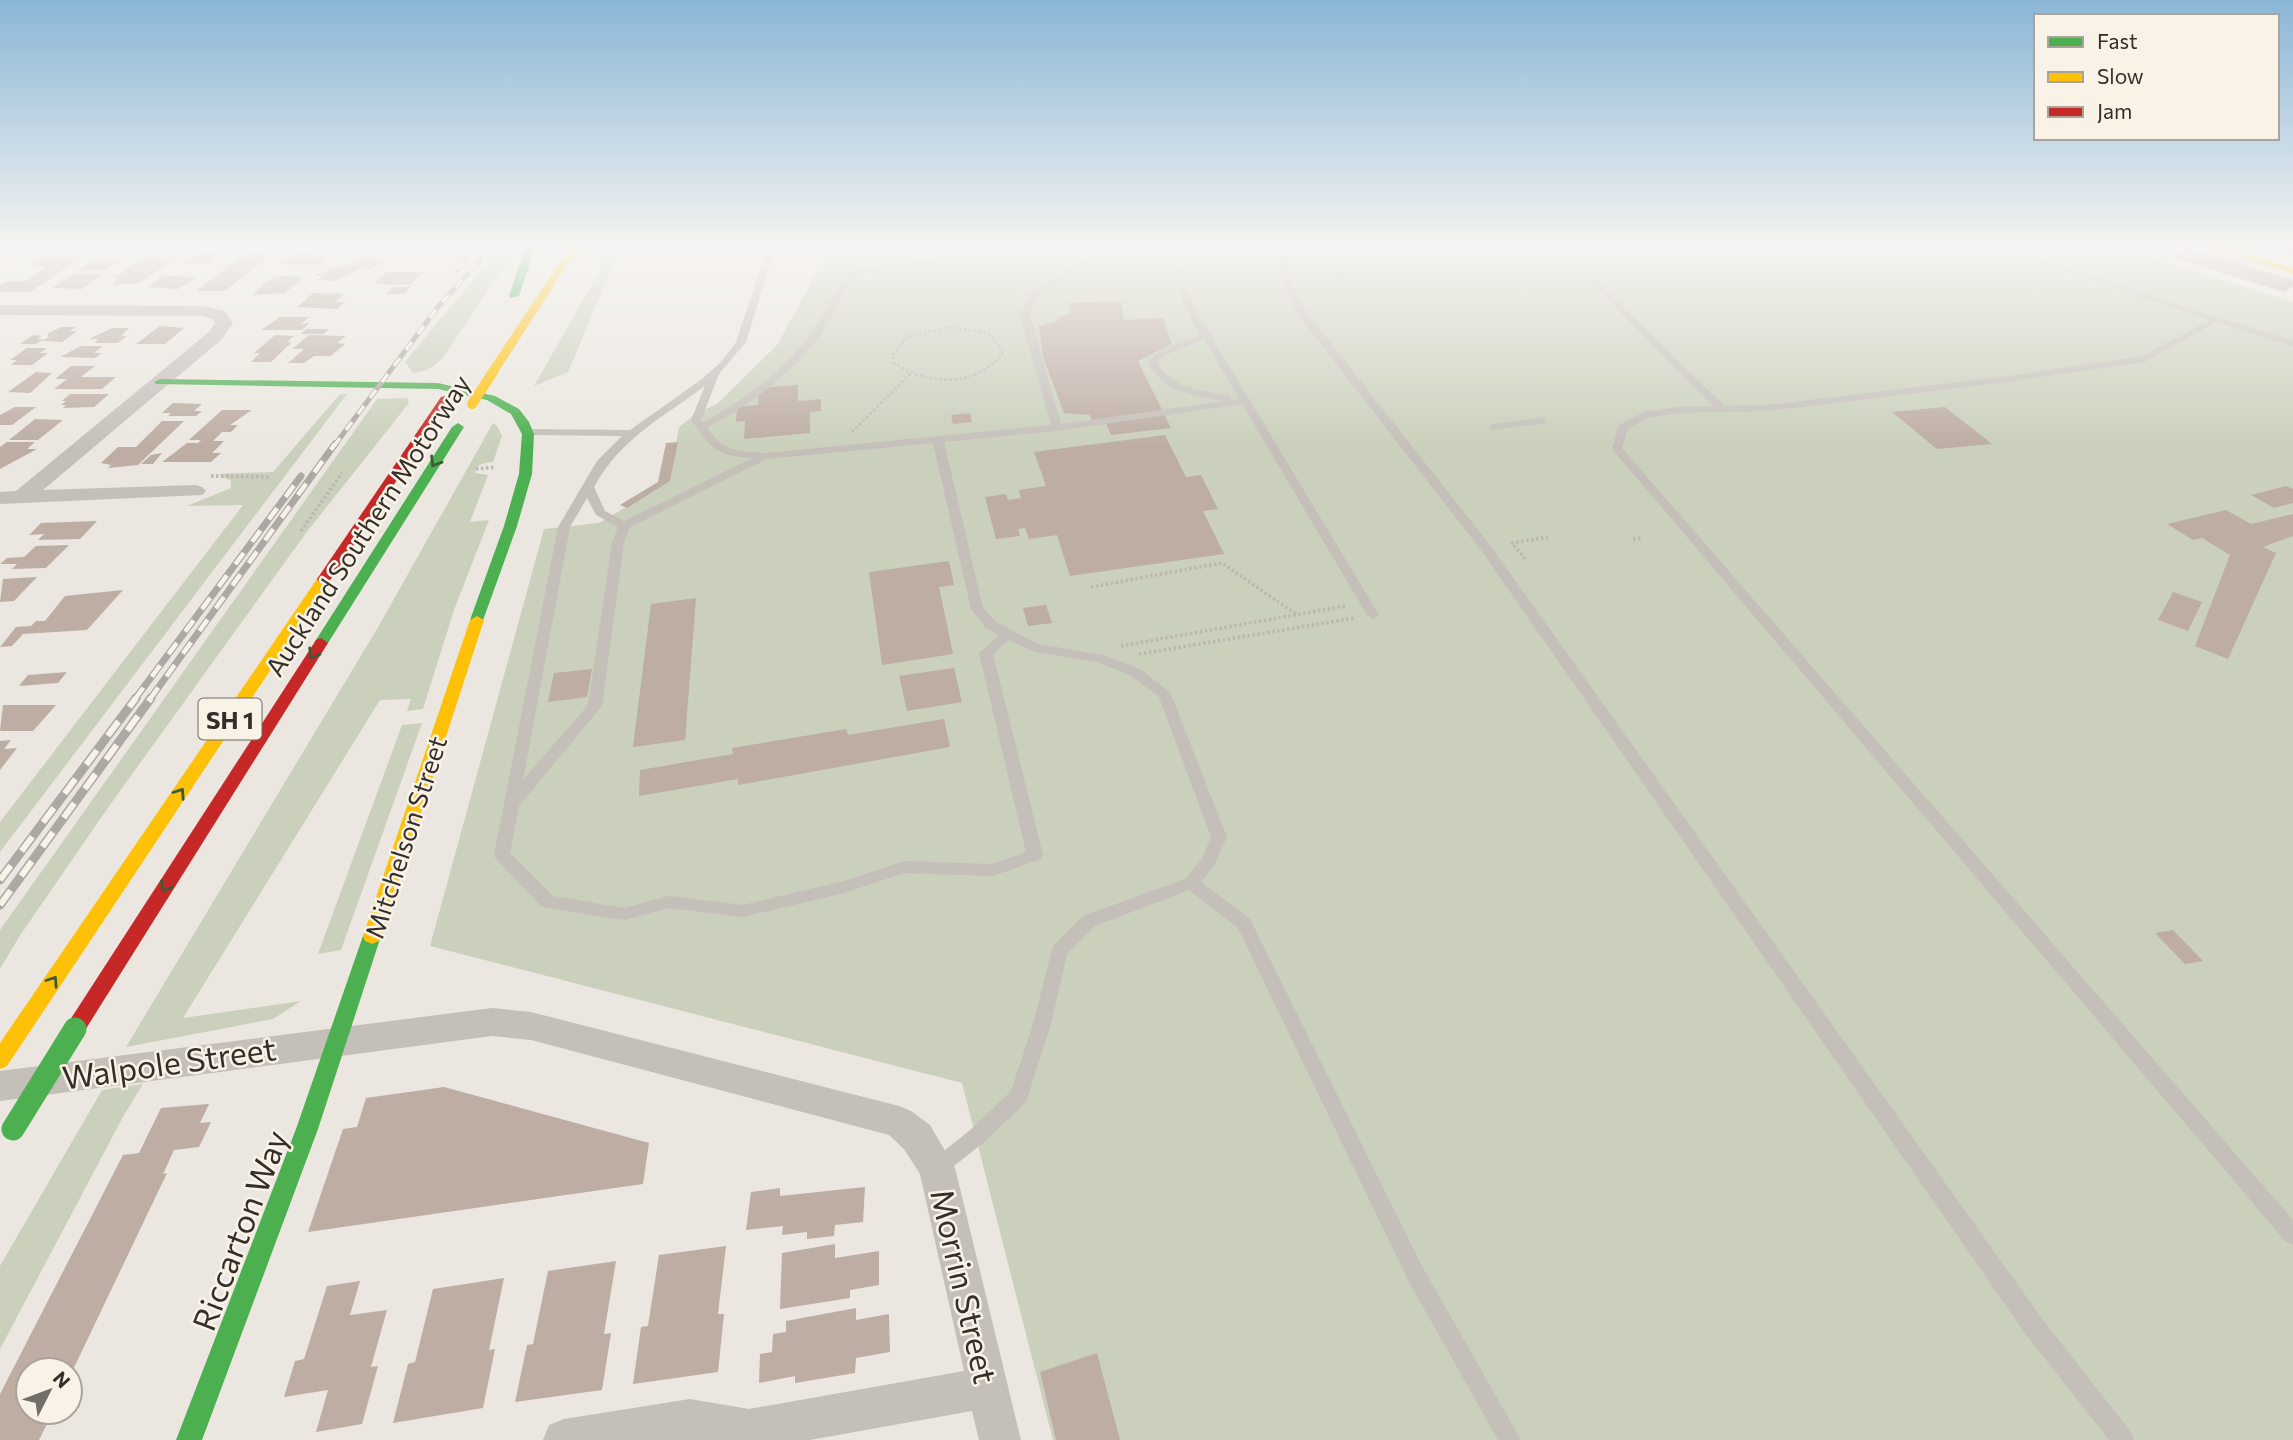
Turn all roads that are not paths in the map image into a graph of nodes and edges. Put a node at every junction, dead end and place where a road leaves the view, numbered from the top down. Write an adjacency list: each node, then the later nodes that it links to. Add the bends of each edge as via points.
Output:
1 (215, 315): 15 (street, via 223,318 222,328)
2 (530, 315): 38 (main road, Auckland Southern Motorway / SH 1, one-way to 38, bridge)
3 (749, 315): 14 (lane, via 741,342)
4 (828, 315): 19 (lane, via 812,339 772,379 717,420)
5 (1025, 315): 21 (lane)
6 (1195, 315): 11 (lane)
7 (1304, 315): 46 (lane, via 1485,547 2035,1328)
8 (1627, 315): 17 (lane)
9 (2201, 315): 10 (lane)
10 (2216, 320): 12 (lane); 17 (lane, via 2145,359 1768,408)
11 (1208, 334): 16 (lane); 16 (lane, via 1161,354 1153,362 1156,373 1171,384 1203,395)
12 (2293, 344)
13 (466, 369): 36 (main road, Auckland Southern Motorway / SH 1, one-way to 13)
14 (715, 375): 19 (lane, via 697,413); 23 (lane)
15 (160, 382): 22 (main road, via 438,386 492,398 511,409); 28 (street)
16 (1244, 401): 21 (lane); 31 (lane)
17 (1721, 408): 40 (lane, via 1631,419 1623,427 1617,448)
18 (1541, 421): 20 (lane)
19 (700, 427): 25 (lane, via 715,446 733,454)
20 (1493, 427)
21 (1057, 428): 24 (lane)
22 (528, 432): 23 (lane); 35 (main road, Mitchelson Street, via 528,465 517,501)
23 (634, 433): 27 (lane, via 609,452)
24 (938, 441): 25 (lane); 32 (lane, via 976,609)
25 (767, 456): 30 (lane)
26 (202, 484): 28 (street)
27 (588, 486): 30 (lane, via 600,513); 33 (lane, via 565,520)
28 (22, 497): 29 (street)
29 (0, 498)
30 (624, 526): 33 (lane, via 595,706)
31 (1373, 615)
32 (1007, 635): 33 (lane, via 986,653 1035,855 993,870 904,867 743,911 668,902 624,914 548,902 502,855); 34 (lane, via 1035,648 1103,659 1135,672 1165,695 1219,837 1208,862)
33 (511, 806)
34 (1191, 883): 39 (lane, via 1089,921 1059,951 1019,1096 976,1137); 45 (lane, via 1244,924 1416,1275)
35 (338, 1038): 37 (street, Walpole Street); 39 (street, via 492,1022 531,1026 899,1122); 42 (main road, Riccarton Way)
36 (0, 1060)
37 (0, 1086)
38 (10, 1134)
39 (927, 1153): 41 (street, Morrin Street)
40 (2293, 1235)
41 (989, 1387): 43 (street, via 749,1430 690,1420); 44 (street, Morrin Street)
42 (189, 1440)
43 (564, 1440)
44 (1000, 1440)
45 (1510, 1440)
46 (2123, 1440)

